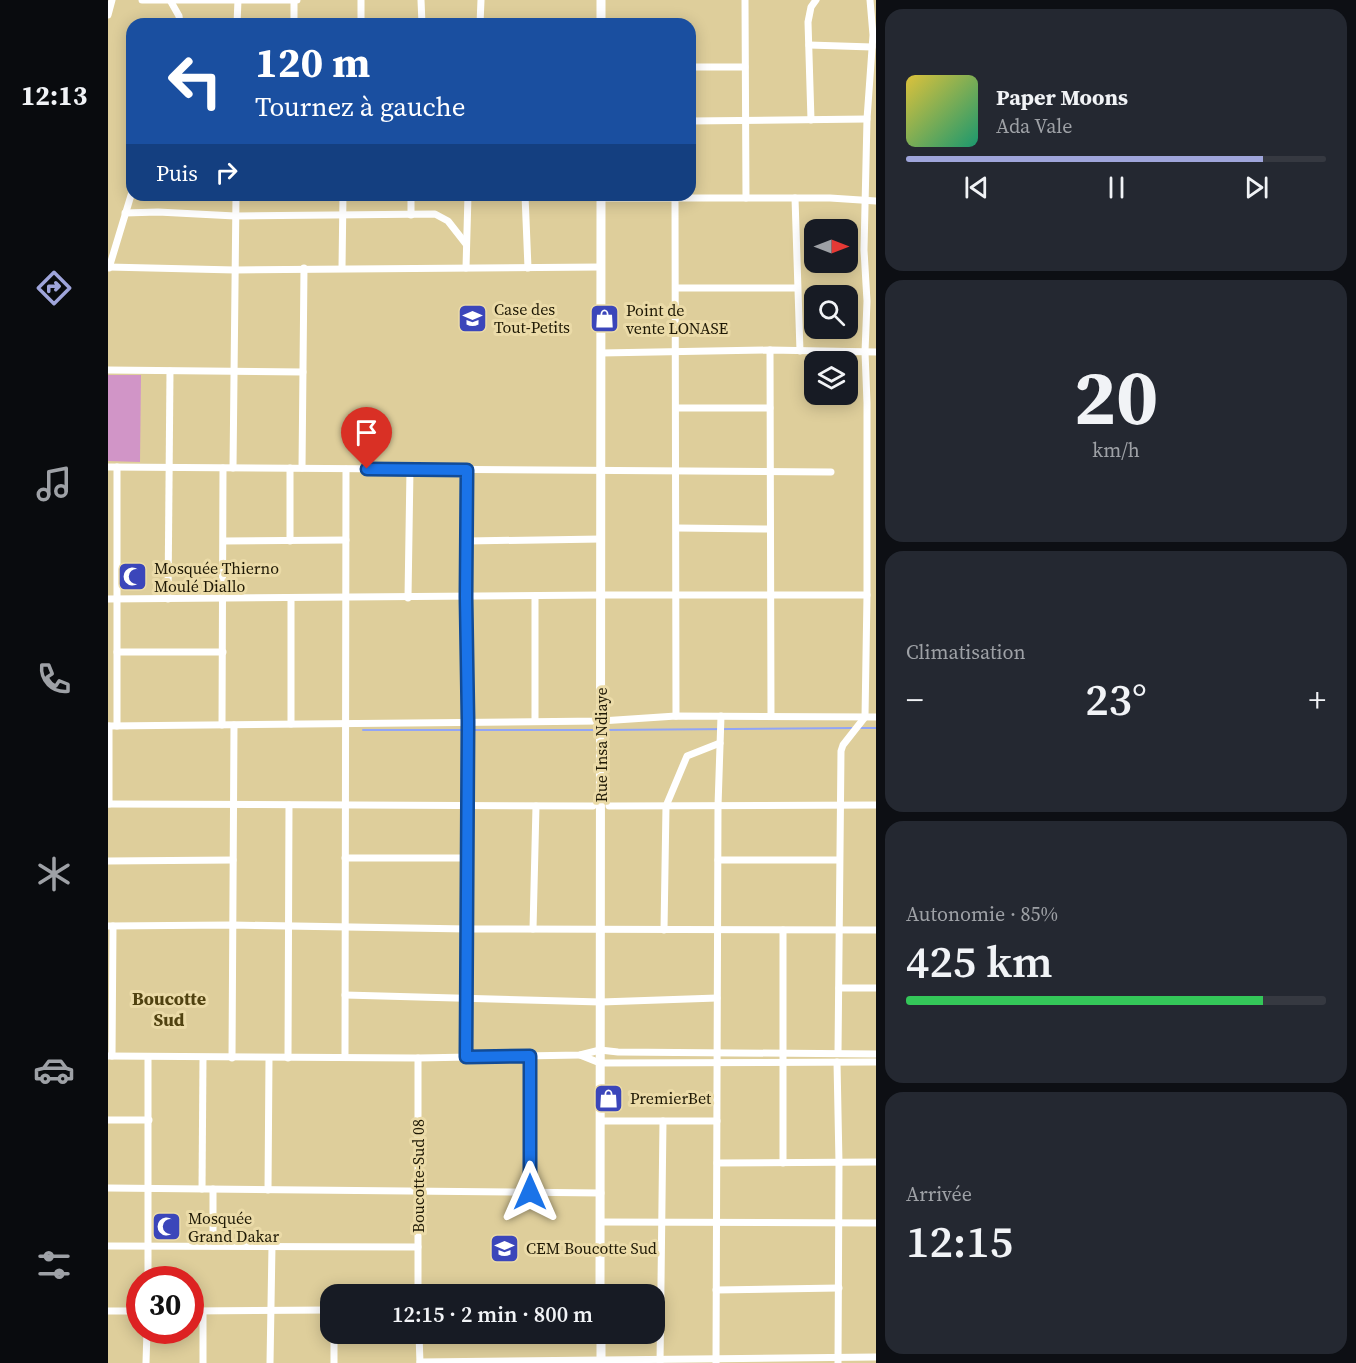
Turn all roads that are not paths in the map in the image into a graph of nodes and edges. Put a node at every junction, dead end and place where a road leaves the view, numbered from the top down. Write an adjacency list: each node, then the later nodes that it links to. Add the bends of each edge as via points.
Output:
1 (112, 0): 14 (street)
2 (142, 0): 3 (street)
3 (153, 0): 4 (street)
4 (170, 0): 5 (street); 15 (street)
5 (238, 0): 6 (street); 16 (street)
6 (296, 0): 17 (street)
7 (361, 0): 18 (street)
8 (421, 0): 19 (street)
9 (481, 0): 20 (street)
10 (601, 0): 21 (main road)
11 (745, 0): 25 (street)
12 (816, 0): 22 (street, via 808,22)
13 (870, 0): 23 (street)
14 (108, 15)
15 (179, 18)
16 (237, 18)
17 (294, 18)
18 (361, 18)
19 (422, 18)
20 (480, 18)
21 (601, 18)
22 (809, 45): 23 (street); 27 (street)
23 (872, 47): 26 (street)
24 (696, 67): 25 (street)
25 (745, 68): 29 (street)
26 (867, 119): 27 (street); 33 (street)
27 (811, 120): 29 (street)
28 (696, 121): 29 (street)
29 (747, 121): 30 (street)
30 (746, 198): 31 (street); 32 (street)
31 (795, 198): 33 (street); 56 (street)
32 (696, 199)
33 (865, 200): 42 (street); 60 (street)
34 (129, 201): 43 (street)
35 (236, 201): 46 (street)
36 (343, 201): 44 (street)
37 (411, 201): 45 (street)
38 (468, 201): 47 (street)
39 (525, 201): 49 (street)
40 (601, 201): 50 (main road, Rue Insa Ndiaye)
41 (675, 201): 55 (street)
42 (876, 201)
43 (125, 213): 46 (street); 48 (street)
44 (343, 215): 45 (street); 46 (street); 52 (street)
45 (411, 215): 47 (street, via 435,214 447,221)
46 (235, 216): 54 (street)
47 (466, 244): 53 (street)
48 (109, 267): 54 (street)
49 (528, 267): 50 (street); 53 (street)
50 (601, 267): 62 (main road, Rue Insa Ndiaye)
51 (304, 268): 52 (street); 54 (street); 66 (street)
52 (342, 268): 53 (street)
53 (466, 268)
54 (235, 270): 65 (street)
55 (676, 288): 56 (street); 59 (street)
56 (797, 288): 58 (street)
57 (770, 351): 58 (street); 59 (street); 68 (street)
58 (800, 351): 60 (street)
59 (676, 352): 62 (street); 67 (street)
60 (865, 352): 61 (street); 94 (street)
61 (876, 352)
62 (601, 353): 79 (main road, Rue Insa Ndiaye)
63 (108, 370): 64 (street)
64 (170, 371): 65 (street); 71 (street)
65 (234, 372): 66 (street); 73 (street)
66 (303, 372): 75 (street)
67 (676, 408): 68 (street); 80 (street)
68 (770, 408): 81 (street)
69 (108, 467): 70 (street)
70 (117, 467): 71 (street); 87 (street)
71 (169, 467): 72 (street); 102 (street)
72 (223, 468): 73 (street); 89 (street)
73 (233, 468): 74 (street)
74 (290, 468): 75 (street); 90 (street)
75 (302, 468): 76 (street)
76 (345, 469): 77 (street); 88 (street)
77 (410, 469): 78 (street); 100 (street)
78 (467, 470): 79 (street); 91 (street)
79 (601, 471): 80 (street); 85 (main road, Rue Insa Ndiaye)
80 (676, 471): 81 (street); 83 (street)
81 (770, 472): 82 (street); 84 (street)
82 (831, 472)
83 (677, 528): 84 (street); 93 (street)
84 (770, 528): 96 (street)
85 (601, 539): 91 (street); 92 (main road, Rue Insa Ndiaye)
86 (108, 540): 87 (street)
87 (116, 540): 101 (street)
88 (346, 540): 90 (street); 99 (street)
89 (224, 541): 90 (street); 103 (street)
90 (290, 541)
91 (467, 541): 97 (street)
92 (600, 595): 93 (street); 95 (street); 112 (main road, Rue Insa Ndiaye)
93 (677, 595): 96 (street); 106 (street)
94 (867, 595): 96 (street); 109 (street)
95 (535, 596): 97 (street); 111 (street)
96 (770, 596): 108 (street)
97 (466, 597): 100 (street); 113 (street)
98 (291, 598): 99 (street); 103 (street); 115 (street)
99 (346, 598): 100 (street); 114 (street)
100 (408, 598)
101 (112, 599): 102 (street); 104 (street)
102 (168, 599): 103 (street)
103 (223, 599): 105 (street)
104 (117, 652): 105 (street); 119 (street)
105 (223, 652): 116 (street)
106 (676, 716): 107 (street); 112 (street)
107 (721, 716): 108 (street); 120 (street)
108 (771, 716): 109 (street)
109 (865, 717): 110 (street); 126 (street, via 841,752)
110 (876, 717)
111 (535, 721): 112 (street); 113 (street)
112 (601, 721): 145 (main road, Rue Insa Ndiaye)
113 (468, 722): 114 (street); 125 (street)
114 (345, 723): 115 (street); 124 (street)
115 (291, 724): 117 (street)
116 (222, 725): 117 (street); 119 (street)
117 (234, 725): 122 (street)
118 (108, 726): 119 (street); 121 (street)
119 (117, 726)
120 (720, 743): 131 (street, via 687,756); 132 (street)
121 (108, 804): 122 (street)
122 (233, 804): 123 (street); 135 (street)
123 (289, 805): 124 (street); 141 (street)
124 (346, 805): 125 (street); 133 (street)
125 (468, 805): 128 (street); 134 (street)
126 (842, 805): 127 (street); 132 (street); 137 (street)
127 (876, 805)
128 (536, 806): 129 (street); 144 (street)
129 (593, 806)
130 (609, 806): 131 (street)
131 (666, 806): 132 (street); 146 (street)
132 (718, 806): 136 (street)
133 (345, 858): 134 (street); 142 (street)
134 (467, 858): 143 (street)
135 (232, 860): 138 (street); 139 (street)
136 (718, 860): 137 (street); 147 (street)
137 (839, 860): 149 (street)
138 (108, 861)
139 (232, 925): 140 (street); 141 (street); 167 (street)
140 (110, 926): 161 (street)
141 (288, 926): 142 (street); 169 (street)
142 (344, 927): 143 (street); 153 (street)
143 (467, 929): 144 (street); 154 (street)
144 (533, 929): 145 (street)
145 (601, 929): 146 (street); 156 (main road, Rue Insa Ndiaye)
146 (664, 930): 147 (street)
147 (717, 930): 148 (street); 155 (street)
148 (783, 930): 149 (street); 172 (street)
149 (838, 930): 150 (street); 151 (street)
150 (876, 930)
151 (839, 988): 152 (street); 158 (street)
152 (876, 988)
153 (345, 995): 154 (street); 170 (street)
154 (468, 998): 156 (street); 164 (street)
155 (717, 998): 156 (street); 165 (street)
156 (601, 1002): 157 (main road, Rue Insa Ndiaye)
157 (600, 1050): 160 (street); 165 (street); 175 (main road, Rue Insa Ndiaye)
158 (838, 1053): 159 (street); 172 (street)
159 (876, 1054)
160 (580, 1055): 162 (street); 175 (street)
161 (110, 1056): 163 (street)
162 (530, 1056): 164 (street); 191 (street)
163 (148, 1057): 166 (street); 177 (street)
164 (466, 1057): 171 (street)
165 (717, 1057): 172 (street); 175 (street); 180 (street)
166 (204, 1058): 167 (street); 187 (street)
167 (232, 1058): 168 (street)
168 (269, 1058): 169 (street); 189 (street)
169 (288, 1058): 170 (street)
170 (345, 1058): 171 (street)
171 (418, 1058): 190 (street, Boucotte-Sud 08)
172 (784, 1058): 173 (street); 183 (street)
173 (837, 1062): 174 (street); 184 (street)
174 (876, 1062)
175 (600, 1063): 178 (main road, Rue Insa Ndiaye)
176 (108, 1120): 177 (street)
177 (149, 1120): 186 (street)
178 (601, 1120): 179 (street); 192 (main road, Rue Insa Ndiaye)
179 (663, 1121): 180 (street); 194 (street)
180 (717, 1121): 182 (street)
181 (876, 1162): 184 (street)
182 (717, 1163): 183 (street); 195 (street)
183 (783, 1163): 184 (street)
184 (839, 1163): 196 (street)
185 (108, 1188): 186 (street)
186 (150, 1189): 187 (street); 198 (street)
187 (202, 1189): 188 (street)
188 (213, 1189): 189 (street); 200 (street)
189 (268, 1190): 190 (street)
190 (418, 1191): 191 (street); 202 (street, Boucotte-Sud 08)
191 (530, 1192): 192 (street)
192 (601, 1193): 193 (main road, Rue Insa Ndiaye)
193 (601, 1222): 194 (street); 205 (main road, Rue Insa Ndiaye)
194 (663, 1222): 195 (street); 220 (street)
195 (717, 1222): 196 (street); 207 (street)
196 (839, 1223): 197 (street); 206 (street)
197 (876, 1223)
198 (148, 1245): 199 (street); 200 (street); 203 (street)
199 (108, 1246)
200 (213, 1246): 201 (street)
201 (272, 1246): 202 (street); 211 (street)
202 (418, 1247): 204 (street, Boucotte-Sud 08)
203 (148, 1266)
204 (418, 1284)
205 (600, 1284)
206 (839, 1288): 207 (street); 219 (street)
207 (716, 1290): 221 (street)
208 (320, 1310): 211 (street)
209 (108, 1311): 210 (street)
210 (126, 1311)
211 (271, 1311): 212 (street); 226 (street)
212 (204, 1312)
213 (147, 1344): 224 (street)
214 (203, 1344): 225 (street)
215 (334, 1344): 227 (street)
216 (419, 1344): 222 (street)
217 (601, 1344): 223 (main road)
218 (876, 1357): 219 (street)
219 (838, 1360): 221 (street)
220 (660, 1361): 221 (street); 223 (street)
221 (716, 1361)
222 (420, 1362): 223 (street)
223 (601, 1362)
224 (146, 1363)
225 (203, 1363)
226 (270, 1363)
227 (334, 1363)

